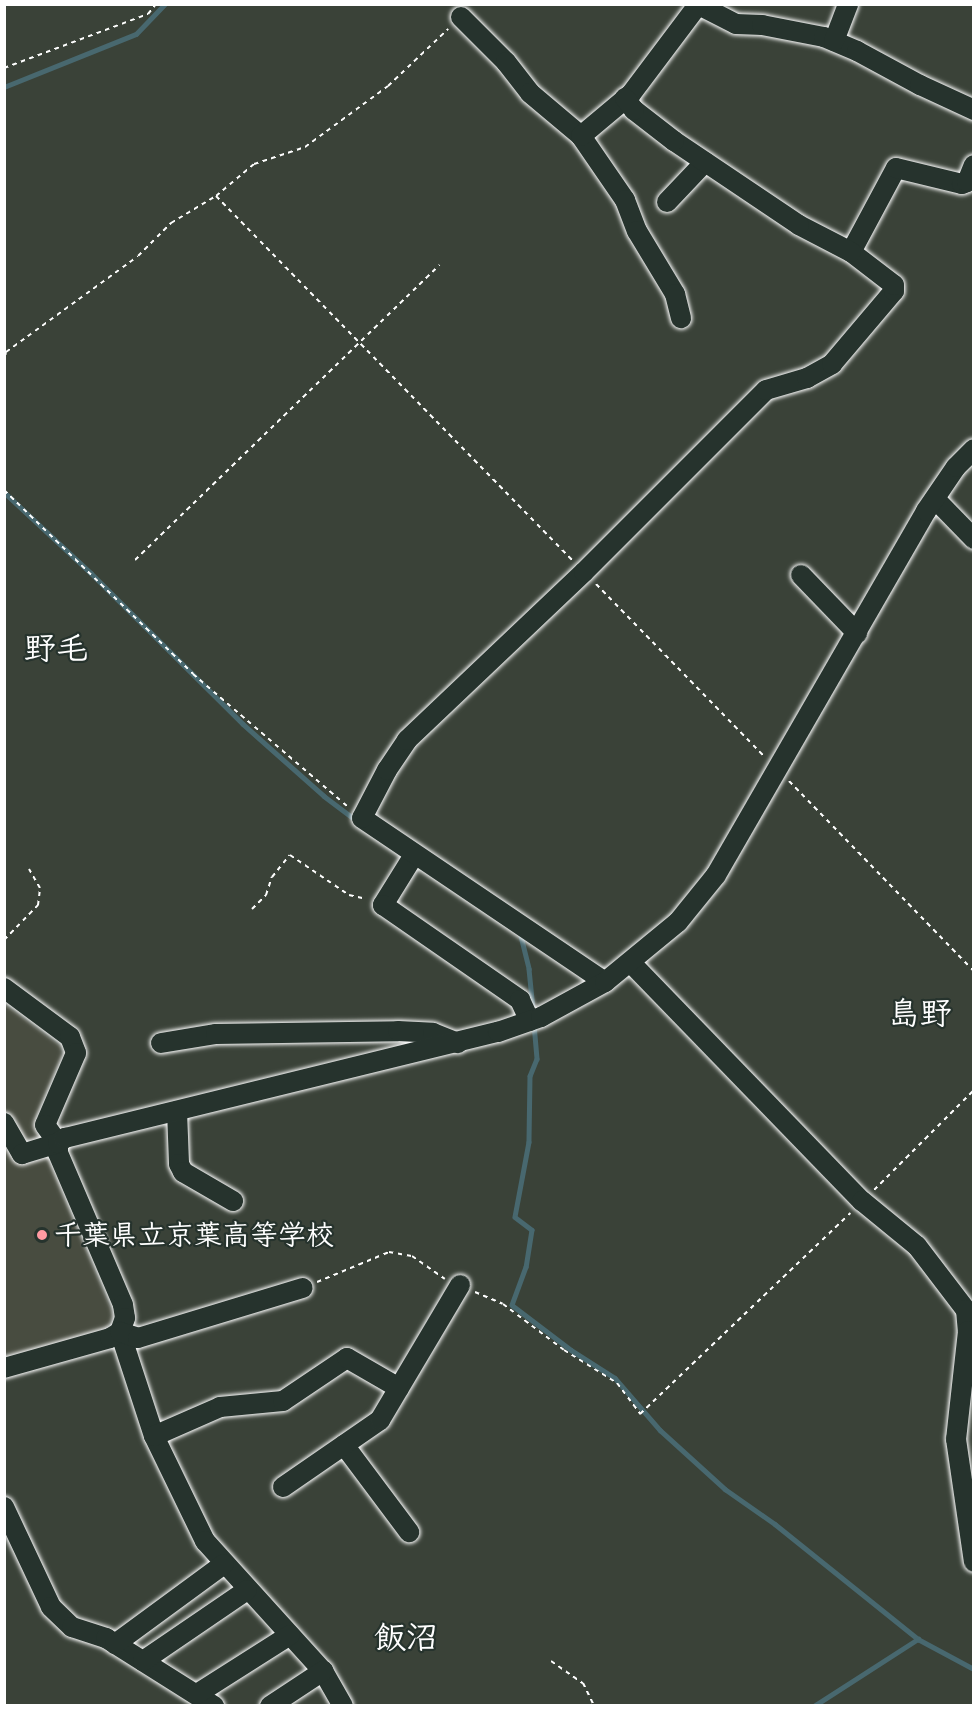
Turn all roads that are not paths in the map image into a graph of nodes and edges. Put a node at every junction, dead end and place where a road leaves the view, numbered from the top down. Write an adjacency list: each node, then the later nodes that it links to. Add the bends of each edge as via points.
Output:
1 (849, 4): 4 (street)
2 (697, 5): 4 (street, via 736,24 762,25); 5 (street)
3 (461, 17): 7 (street, via 506,62 530,93)
4 (834, 41): 6 (street)
5 (625, 98): 7 (street); 8 (street, via 642,116)
6 (974, 110)
7 (581, 136): 12 (street, via 625,200 637,231 675,294)
8 (705, 162): 10 (street); 11 (street, via 800,225)
9 (974, 165): 11 (street, via 967,182 962,184 896,168)
10 (667, 202)
11 (851, 252): 18 (street, via 894,285 894,291 832,364 807,378 766,390 584,572 407,740 362,818)
12 (681, 318)
13 (974, 449): 14 (street, via 956,467)
14 (935, 499): 15 (street); 17 (street)
15 (974, 539)
16 (801, 575): 17 (street)
17 (857, 633): 19 (street, via 716,875 678,922)
18 (414, 855): 20 (street); 22 (street, via 383,905 520,1000)
19 (630, 963): 20 (street); 39 (street, via 862,1202 917,1246 966,1310 968,1331 956,1440)
20 (605, 982): 22 (street)
21 (4, 988): 27 (street, via 70,1037 76,1053 45,1125)
22 (531, 1021): 24 (street)
23 (161, 1043): 24 (street, via 216,1034 398,1032 433,1033)
24 (458, 1043): 25 (street)
25 (177, 1111): 27 (street, via 65,1138); 28 (street, via 179,1164 183,1172)
26 (4, 1123): 27 (street, via 22,1154)
27 (58, 1143): 31 (street, via 58,1153 123,1305 125,1318)
28 (232, 1201)
29 (460, 1285): 33 (street)
30 (303, 1288): 31 (street, via 138,1338)
31 (120, 1332): 32 (street); 34 (street)
32 (4, 1368)
33 (399, 1388): 34 (street, via 347,1358 283,1401 220,1407); 35 (street, via 380,1420)
34 (154, 1436): 40 (street, via 205,1541)
35 (344, 1445): 36 (street); 38 (street)
36 (283, 1487)
37 (4, 1507): 43 (street, via 51,1606 72,1627)
38 (409, 1532)
39 (974, 1562)
40 (224, 1564): 41 (street); 43 (street)
41 (247, 1590): 42 (street); 44 (street)
42 (290, 1635): 45 (street); 46 (street)
43 (115, 1644): 44 (street)
44 (143, 1661): 46 (street)
45 (323, 1671): 48 (street); 49 (street)
46 (196, 1694): 47 (street)
47 (214, 1706)
48 (270, 1706)
49 (343, 1706)

